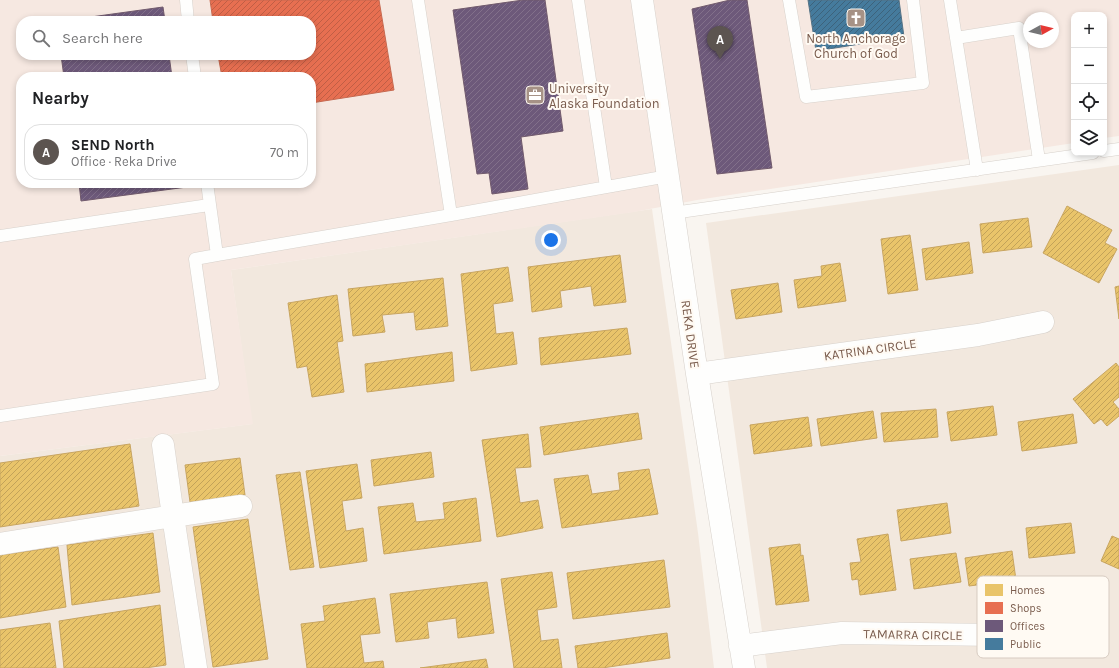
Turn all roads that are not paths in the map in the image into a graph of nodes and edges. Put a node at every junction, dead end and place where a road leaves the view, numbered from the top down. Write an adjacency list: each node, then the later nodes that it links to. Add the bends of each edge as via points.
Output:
1 (186, 0): 8 (lane)
2 (418, 0): 22 (lane)
3 (578, 0): 18 (lane)
4 (642, 0): 17 (street, REKA DRIVE)
5 (790, 0): 6 (lane, via 806,98 923,83)
6 (913, 0)
7 (950, 0): 9 (lane)
8 (188, 16)
9 (956, 38): 15 (lane, via 1019,28); 16 (lane)
10 (193, 60): 11 (lane)
11 (194, 72)
12 (1119, 149): 13 (lane)
13 (1107, 151)
14 (1071, 156): 15 (lane)
15 (1039, 160): 16 (lane)
16 (977, 170): 21 (lane)
17 (668, 176): 18 (lane); 21 (street, REKA DRIVE)
18 (606, 187): 22 (lane)
19 (208, 188): 20 (lane)
20 (210, 205): 23 (lane); 24 (lane)
21 (673, 213): 26 (street, REKA DRIVE)
22 (450, 215): 24 (lane)
23 (0, 236)
24 (217, 256): 27 (lane, via 195,259 213,384)
25 (1043, 322): 26 (street, KATRINA CIRCLE, via 978,335)
26 (697, 374): 33 (street, REKA DRIVE)
27 (0, 416)
28 (163, 445): 30 (street)
29 (241, 506): 30 (street)
30 (173, 516): 31 (street); 34 (street)
31 (0, 544)
32 (977, 635): 33 (street, TAMARRA CIRCLE, via 842,633)
33 (740, 646): 35 (street, REKA DRIVE)
34 (196, 668)
35 (744, 668)

